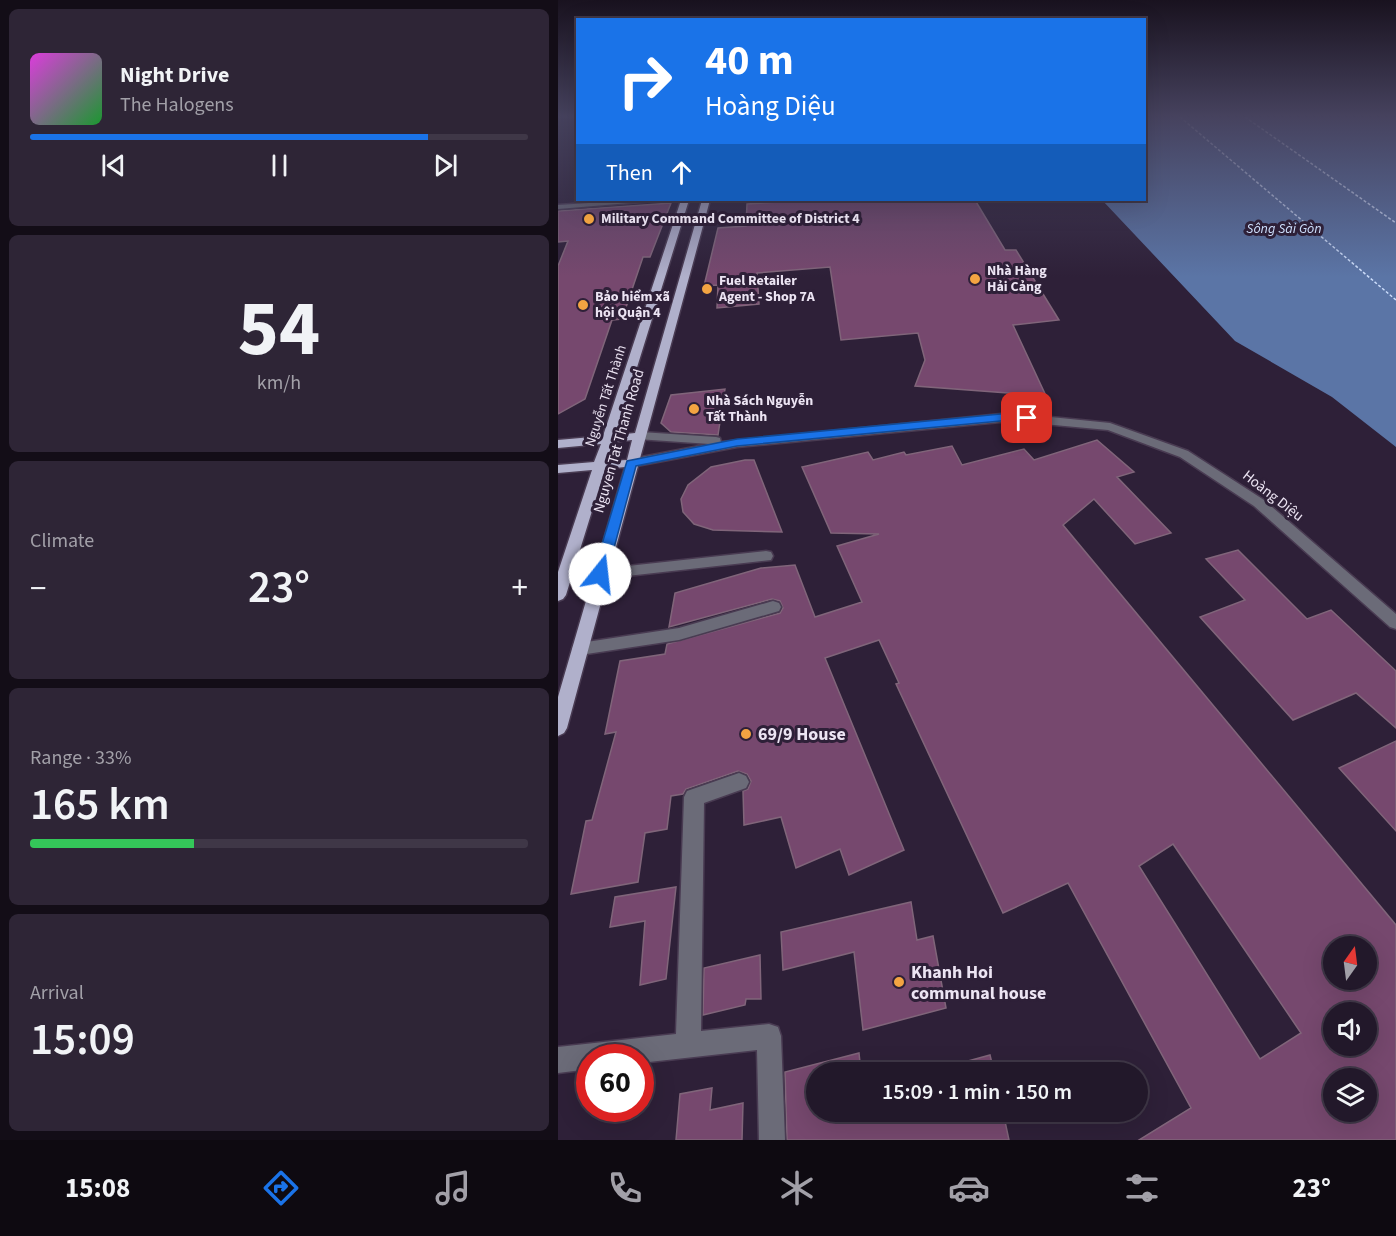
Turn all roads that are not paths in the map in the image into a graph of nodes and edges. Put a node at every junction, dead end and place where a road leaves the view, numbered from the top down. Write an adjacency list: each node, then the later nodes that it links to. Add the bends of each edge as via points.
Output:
1 (646, 201): 4 (street)
2 (685, 201): 6 (main road, Nguyễn Tất Thành)
3 (706, 201): 5 (main road, Nguyen Tat Thanh Road)
4 (558, 207)
5 (641, 436): 6 (main road); 7 (street); 9 (main road, Nguyen Tat Thanh Road)
6 (608, 439): 8 (main road); 10 (main road, Nguyễn Tất Thành)
7 (737, 443): 9 (street); 17 (street, via 1011,417 1110,427 1184,454 1259,503)
8 (558, 444)
9 (631, 463): 10 (main road); 14 (main road, Nguyen Tat Thanh Road)
10 (600, 464): 11 (main road); 13 (main road, Nguyen Tat Thanh Road)
11 (558, 469)
12 (766, 556): 14 (street)
13 (563, 571): 15 (main road, Nguyen Tat Thanh Road)
14 (600, 574): 18 (main road, Nguyen Tat Thanh Road)
15 (558, 595)
16 (773, 607): 18 (street, via 679,634)
17 (1396, 623)
18 (580, 649): 19 (main road, Nguyen Tat Thanh Road)
19 (558, 728)
20 (740, 782): 21 (street, via 694,797)
21 (688, 1046): 22 (street); 23 (street, via 769,1035)
22 (558, 1060)
23 (772, 1140)

